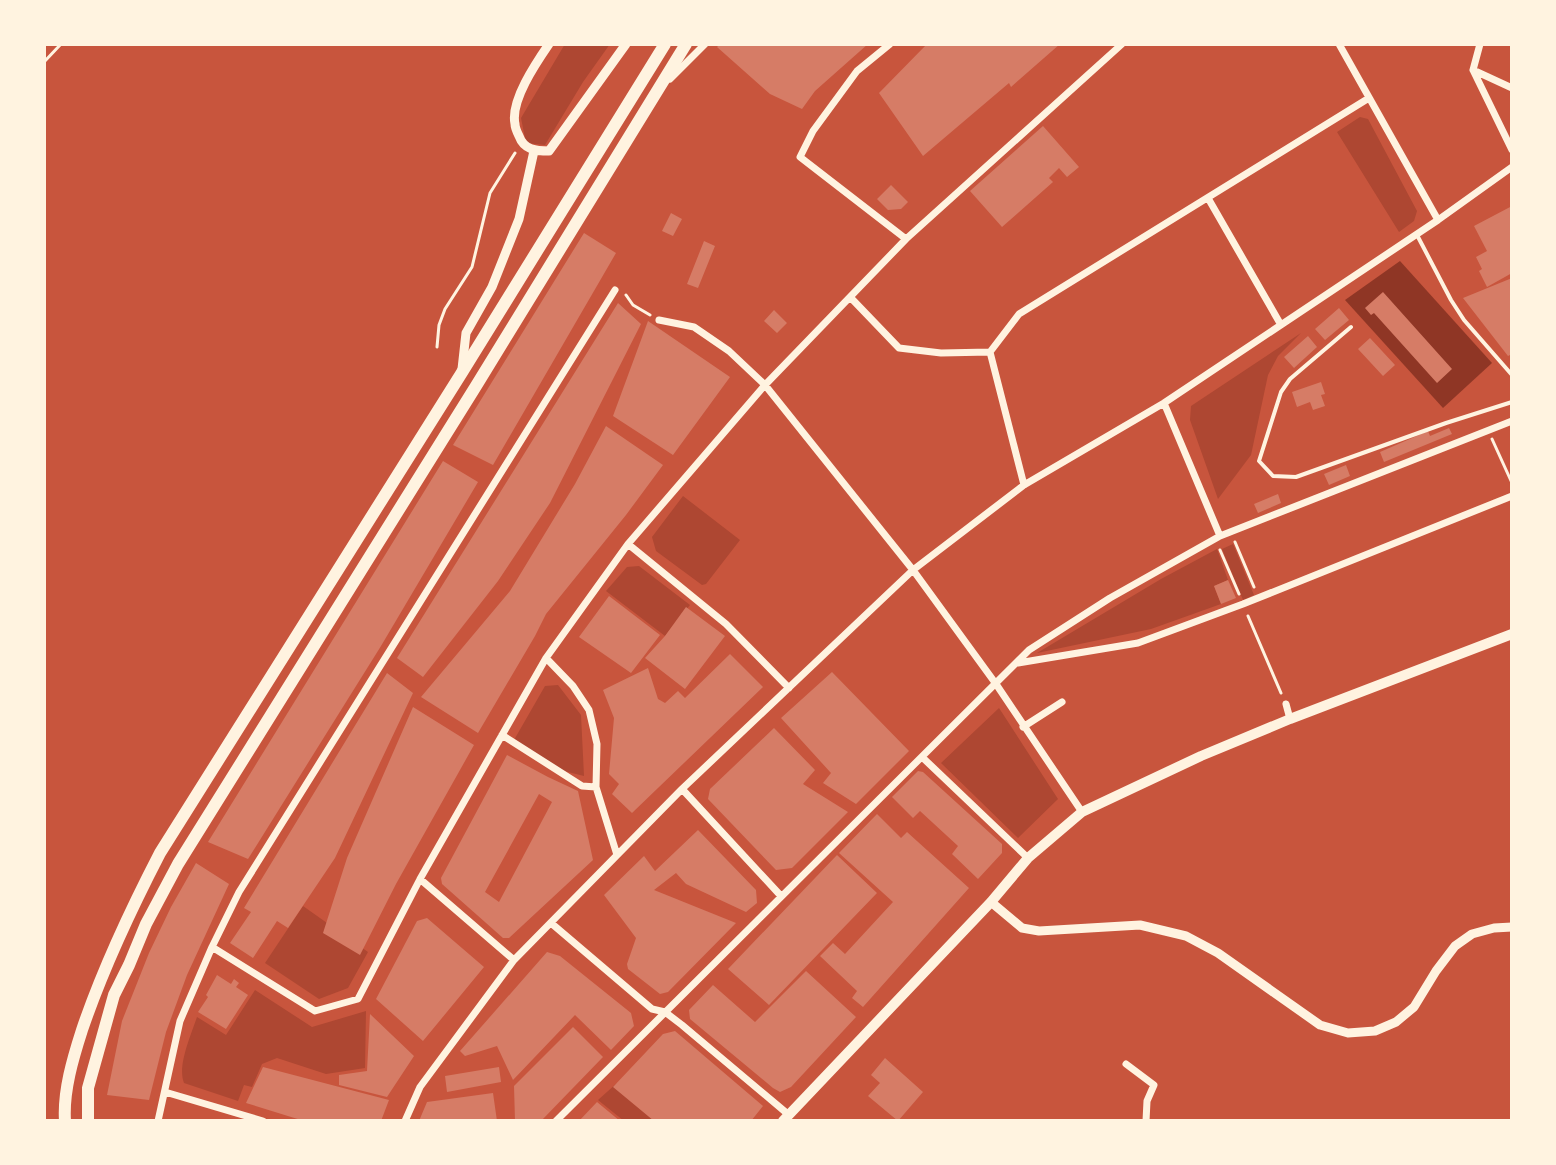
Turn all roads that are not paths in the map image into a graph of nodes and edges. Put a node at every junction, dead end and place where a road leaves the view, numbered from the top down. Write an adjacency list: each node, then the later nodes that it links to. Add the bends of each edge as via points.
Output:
1 (549, 44): 15 (street, via 517,103 514,122 521,142)
2 (626, 44): 15 (street, via 549,151)
3 (665, 44): 27 (highway)
4 (686, 44): 12 (highway)
5 (705, 44): 12 (street)
6 (890, 44): 20 (street, via 857,71 800,157)
7 (1122, 44): 20 (street)
8 (1339, 44): 13 (street)
9 (1480, 44): 10 (street)
10 (1473, 70): 11 (street); 14 (street)
11 (1512, 88)
12 (654, 93): 66 (highway, via 178,864 114,995 88,1088)
13 (1369, 98): 17 (street); 18 (street)
14 (1512, 150)
15 (534, 151): 27 (street, via 519,219 492,287 466,333)
16 (1512, 167): 18 (street)
17 (1208, 198): 24 (street); 26 (street, via 1019,314)
18 (1438, 220): 19 (street)
19 (1416, 234): 24 (street); 28 (lane, via 1464,320)
20 (906, 239): 22 (street)
21 (615, 290): 59 (street, via 239,892)
22 (851, 298): 26 (street, via 899,348); 29 (street)
23 (659, 320): 29 (street, via 694,327)
24 (1281, 325): 31 (street)
25 (1351, 327): 30 (lane, via 1281,392 1259,461 1273,476 1296,477)
26 (990, 352): 33 (street)
27 (461, 374): 65 (highway, via 160,853 91,1002 72,1060)
28 (1512, 375)
29 (765, 385): 36 (street); 37 (street)
30 (1512, 402)
31 (1164, 403): 33 (street); 35 (street)
32 (1512, 421): 35 (street)
33 (1024, 485): 37 (street)
34 (1512, 496): 40 (street, via 1138,643)
35 (1218, 537): 40 (street, via 1110,598)
36 (628, 544): 39 (street); 42 (street, via 726,624)
37 (913, 570): 41 (street); 42 (street)
38 (1512, 634): 45 (main road)
39 (546, 658): 47 (street); 49 (street, via 589,710 597,744)
40 (1016, 663): 41 (street)
41 (996, 684): 46 (street); 48 (street)
42 (789, 688): 50 (street)
43 (1062, 702): 46 (street)
44 (1286, 704): 45 (street)
45 (1290, 719): 51 (main road)
46 (1023, 727): 51 (street)
47 (502, 735): 49 (street, via 582,786); 54 (street)
48 (922, 757): 53 (street); 55 (street)
49 (596, 787): 52 (street)
50 (682, 789): 52 (street); 55 (street)
51 (1082, 812): 53 (main road)
52 (617, 855): 57 (street)
53 (1028, 858): 56 (main road)
54 (420, 879): 59 (street, via 358,999 315,1011); 60 (street)
55 (781, 896): 61 (street)
56 (991, 902): 58 (street, via 1022,928 1039,931 1140,925 1186,936 1320,1025 1348,1033 1375,1031 1396,1022 1414,1007 1455,946 1472,934); 64 (main road)
57 (551, 923): 60 (street); 61 (street, via 652,1009)
58 (1512, 927)
59 (212, 947): 63 (street, via 180,1021)
60 (514, 960): 69 (street, via 420,1087)
61 (665, 1012): 64 (street); 70 (street)
62 (1126, 1064): 71 (street, via 1154,1085)
63 (165, 1092): 67 (street); 68 (street)
64 (786, 1118)
65 (65, 1121)
66 (88, 1121)
67 (158, 1121)
68 (263, 1121)
69 (405, 1121)
70 (556, 1121)
71 (1146, 1121)

